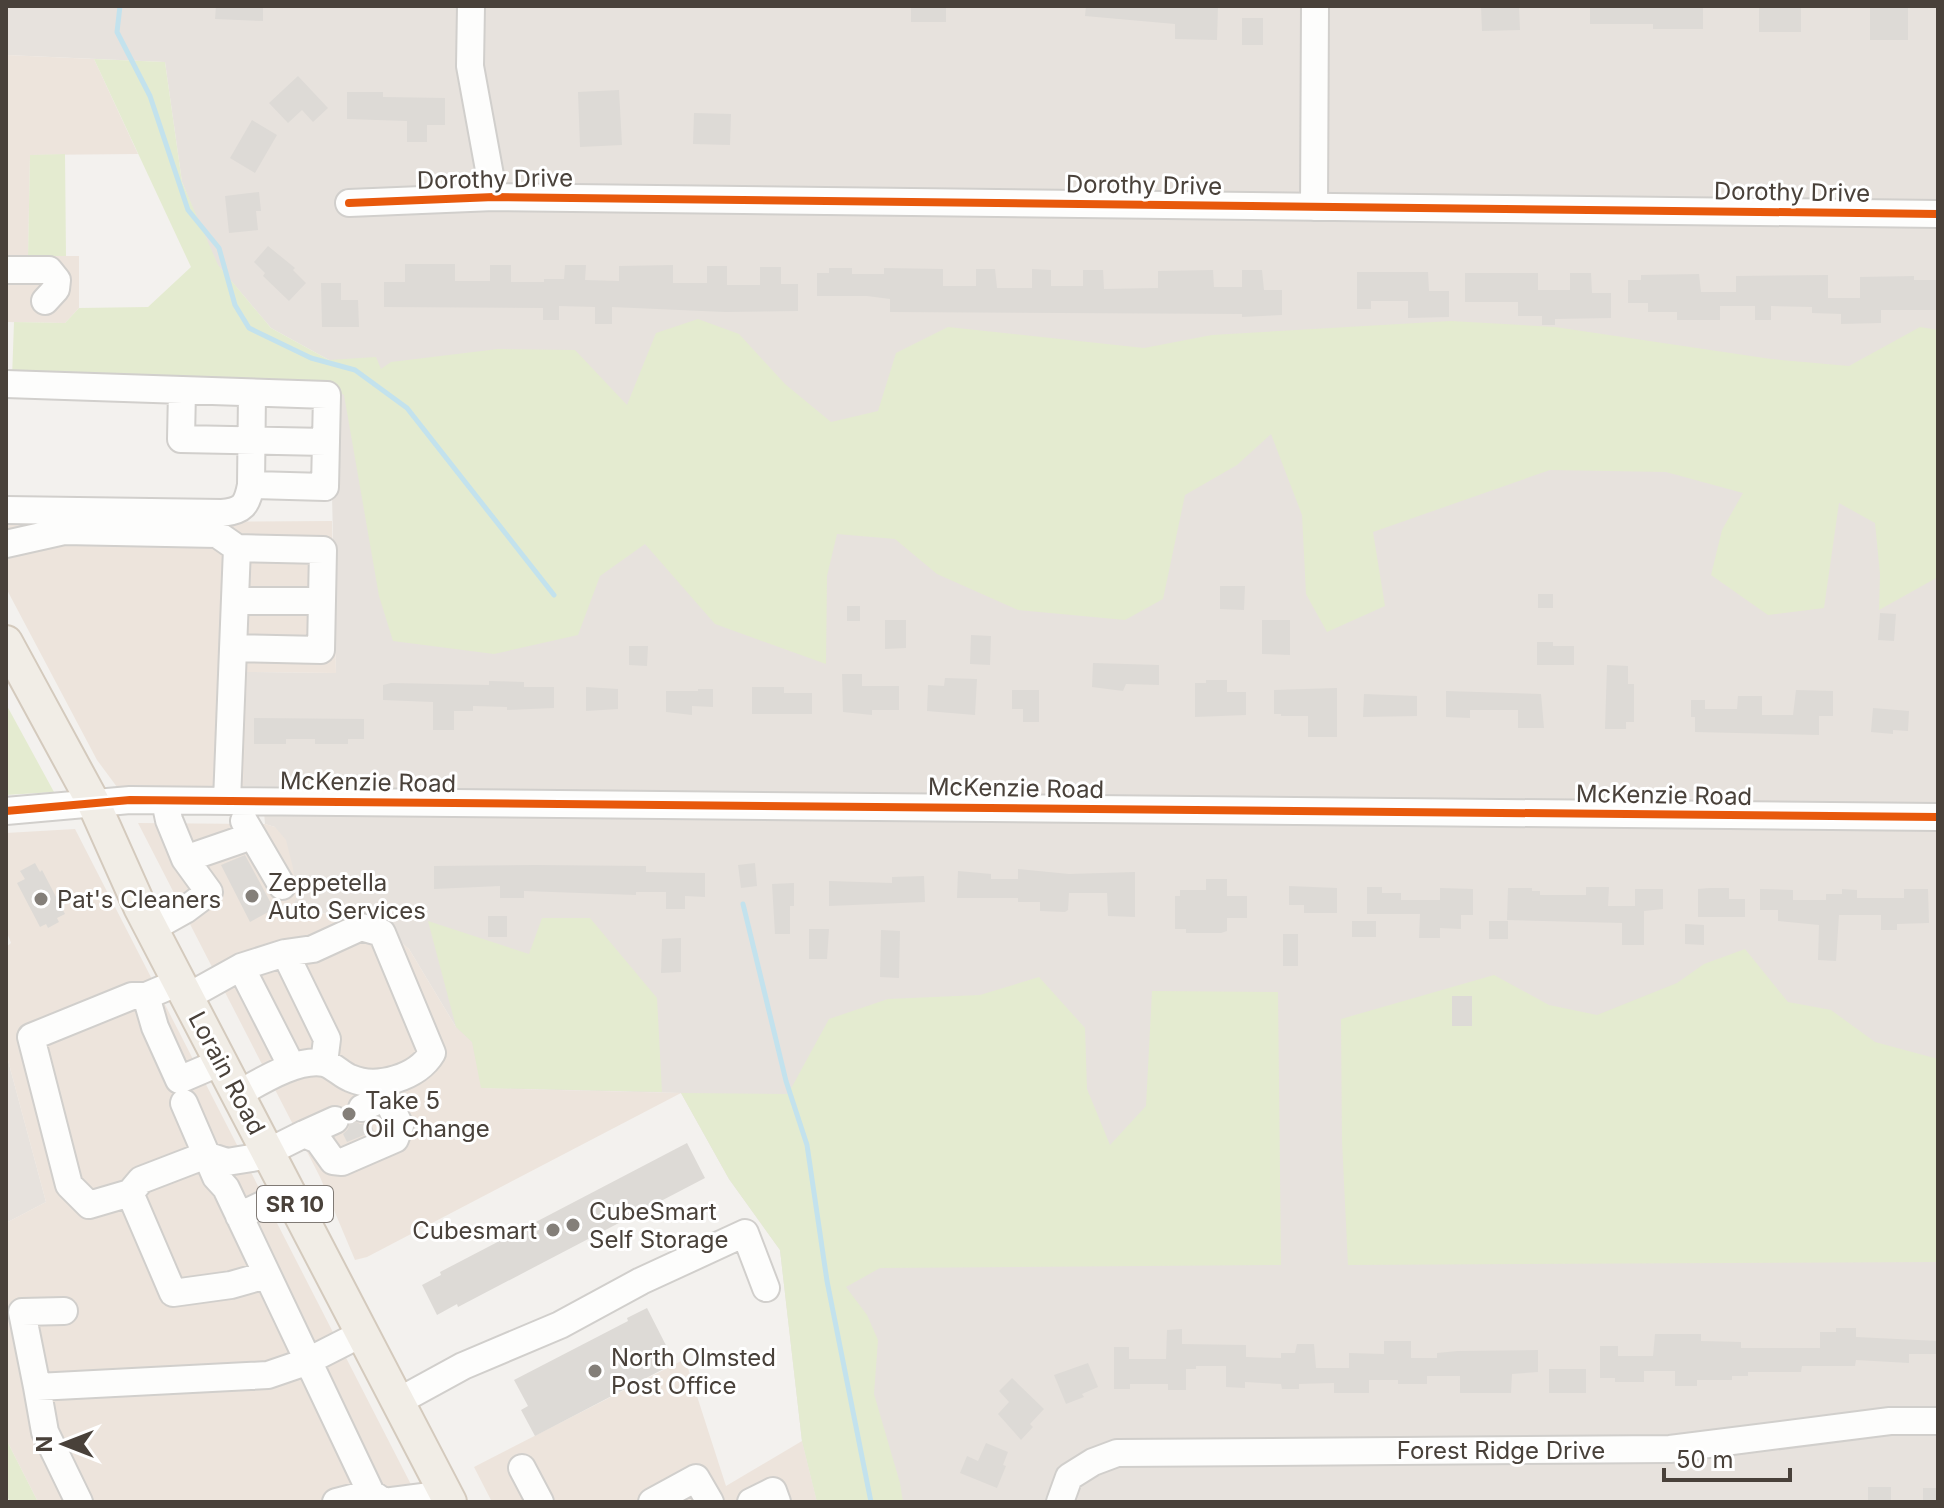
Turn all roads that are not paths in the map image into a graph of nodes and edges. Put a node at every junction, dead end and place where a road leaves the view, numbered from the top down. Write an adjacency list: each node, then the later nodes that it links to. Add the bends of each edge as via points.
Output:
1 (471, 6): 3 (street, via 470,66)
2 (1315, 6): 5 (street)
3 (494, 197): 4 (street, Dorothy Drive); 5 (street, Dorothy Drive)
4 (349, 203)
5 (1314, 207): 6 (street, Dorothy Drive)
6 (1938, 214)
7 (6, 270): 8 (street, via 49,270 57,280 56,289)
8 (45, 301)
9 (6, 384): 10 (street)
10 (182, 390): 11 (street); 12 (street, via 181,439)
11 (252, 393): 12 (street); 13 (street, via 327,395)
12 (251, 440): 13 (street); 14 (street)
13 (326, 442): 14 (street, via 325,487)
14 (251, 485): 15 (street, via 248,502 233,512)
15 (6, 510)
16 (6, 544): 17 (street, via 79,531 217,534)
17 (237, 548): 18 (street); 19 (street, via 323,550)
18 (235, 601): 19 (street); 21 (street)
19 (322, 601): 21 (street, via 321,650)
20 (6, 642): 24 (main road, Lorain Road / SR 10)
21 (234, 648): 23 (street)
22 (165, 801): 23 (street, McKenzie Road); 24 (street, McKenzie Road); 28 (street)
23 (235, 801): 26 (street, McKenzie Road); 27 (street)
24 (94, 804): 25 (street, McKenzie Road); 30 (main road, Lorain Road / SR 10)
25 (6, 811)
26 (1938, 817)
27 (252, 836): 28 (street); 29 (street)
28 (185, 859): 30 (street, via 218,898)
29 (282, 886)
30 (151, 929): 33 (main road, Lorain Road / SR 10)
31 (285, 953): 32 (street); 36 (street, via 327,1039); 36 (street, via 313,949 361,927 382,933 432,1053 425,1064 391,1082 353,1080)
32 (241, 967): 33 (street); 37 (street)
33 (183, 989): 34 (street); 35 (main road, Lorain Road / SR 10)
34 (146, 996): 35 (street, via 179,1080); 46 (street, via 132,996 31,1037 69,1185 89,1205)
35 (221, 1062): 38 (main road, Lorain Road / SR 10)
36 (324, 1063): 37 (street)
37 (292, 1067): 38 (street)
38 (238, 1094): 43 (main road, Lorain Road / SR 10)
39 (184, 1103): 44 (street)
40 (362, 1108): 42 (street, via 386,1097 400,1126 395,1139 342,1162 333,1161 318,1140)
41 (335, 1120): 42 (street)
42 (304, 1134): 43 (street)
43 (269, 1154): 44 (street, via 227,1162); 45 (main road, Lorain Road / SR 10)
44 (206, 1155): 46 (street, via 141,1180); 47 (street)
45 (289, 1192): 47 (street); 51 (main road, Lorain Road / SR 10)
46 (130, 1193): 48 (street, via 173,1293)
47 (239, 1216): 48 (street)
48 (266, 1275): 52 (street)
49 (766, 1288): 54 (street, via 745,1233)
50 (64, 1311): 53 (street, via 22,1312)
51 (363, 1333): 52 (street); 54 (main road, Lorain Road / SR 10)
52 (306, 1362): 53 (street, via 268,1375); 58 (street)
53 (37, 1387): 60 (street, via 45,1432)
54 (399, 1401): 59 (main road, Lorain Road / SR 10)
55 (1938, 1421): 57 (street, Forest Ridge Drive, via 1890,1421 1670,1449 1117,1453 1093,1462)
56 (522, 1468): 62 (street)
57 (1065, 1490)
58 (371, 1493): 59 (street, via 384,1502); 61 (street)
59 (448, 1498)
60 (79, 1502)
61 (336, 1502)
62 (540, 1502)
63 (652, 1502): 64 (street, via 696,1478)
64 (710, 1502)
65 (751, 1502): 66 (street, via 773,1491)
66 (777, 1502)

